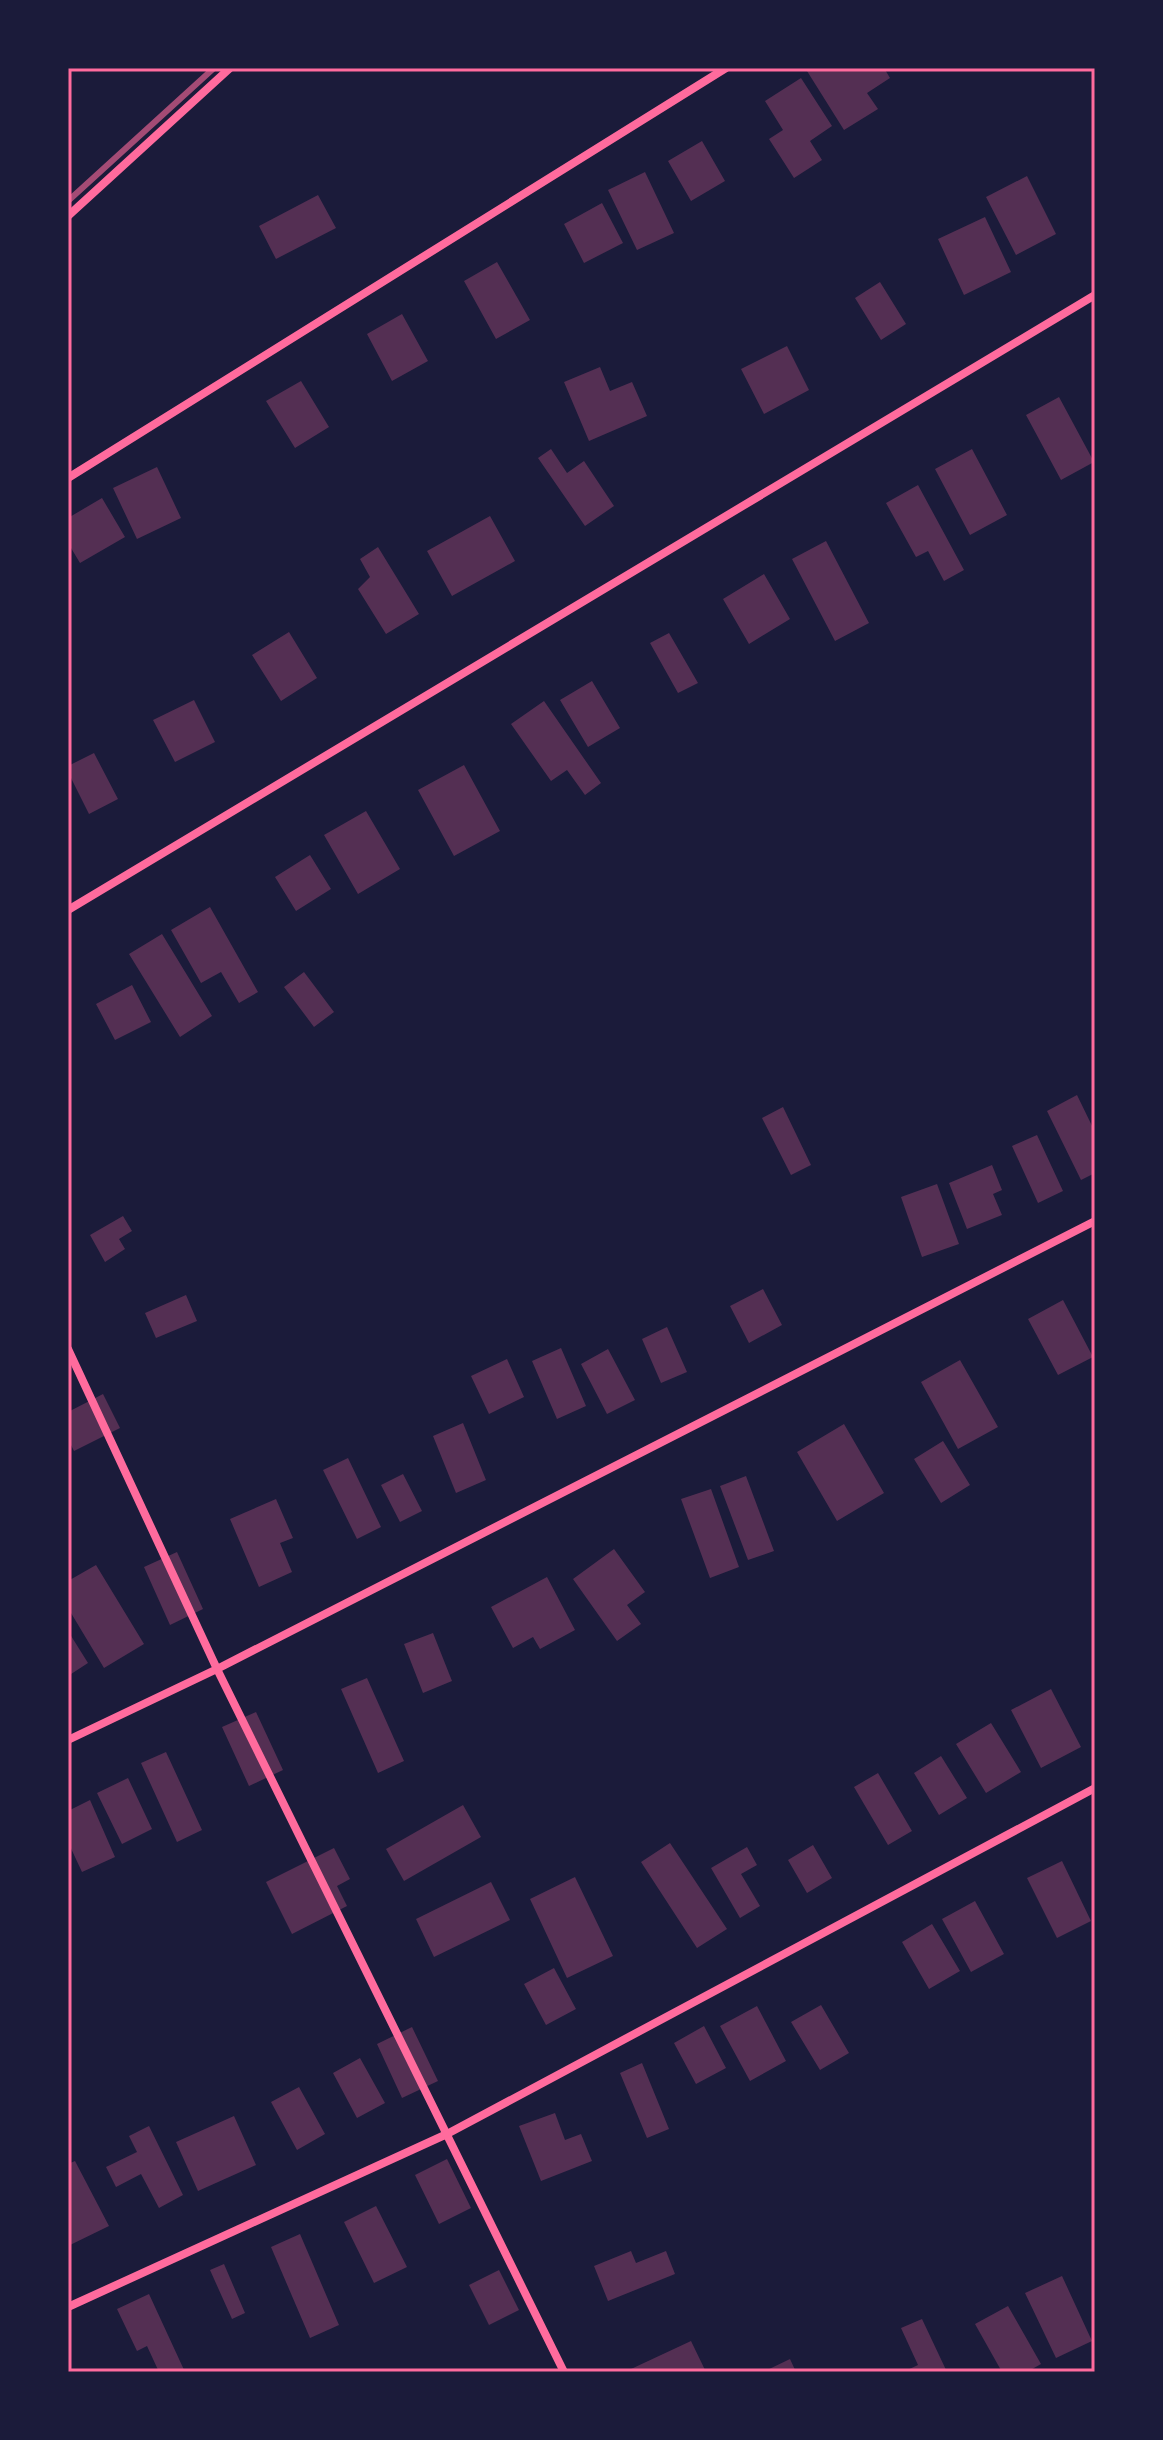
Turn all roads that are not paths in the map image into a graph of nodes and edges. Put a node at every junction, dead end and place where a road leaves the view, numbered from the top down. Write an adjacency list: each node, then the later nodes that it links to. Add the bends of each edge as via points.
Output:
1 (230, 68): 3 (street)
2 (726, 68): 5 (street)
3 (68, 216)
4 (1095, 295): 6 (street)
5 (68, 478)
6 (68, 910)
7 (1095, 1221): 9 (street)
8 (68, 1349): 9 (street)
9 (217, 1669): 10 (street); 12 (street)
10 (68, 1740)
11 (1095, 1788): 12 (street)
12 (447, 2134): 13 (street); 14 (street)
13 (68, 2307)
14 (564, 2372)

